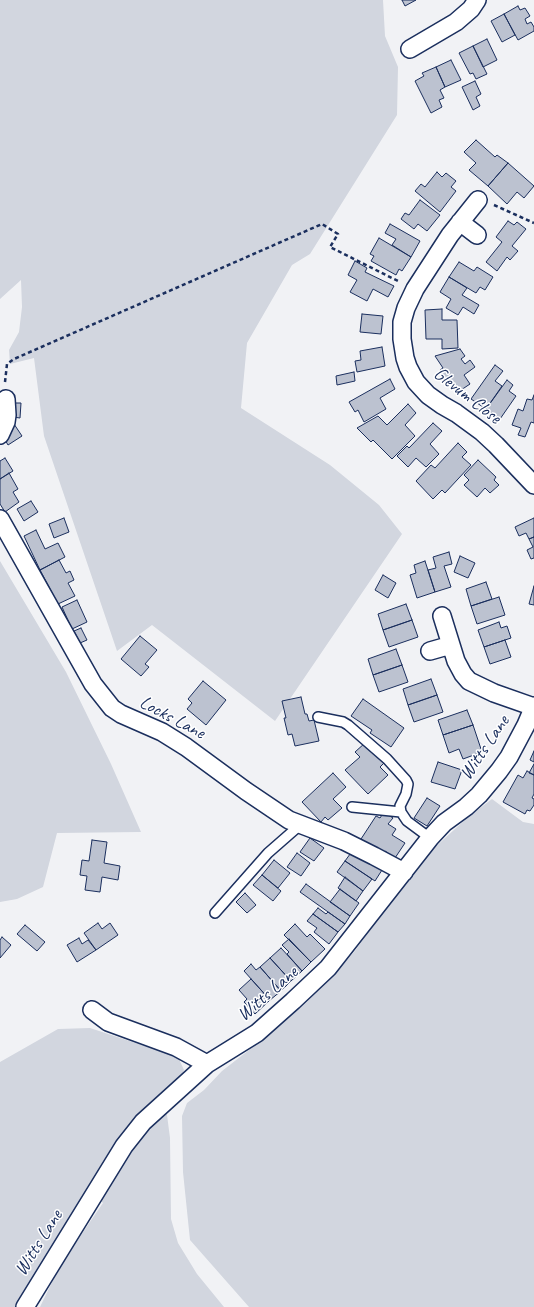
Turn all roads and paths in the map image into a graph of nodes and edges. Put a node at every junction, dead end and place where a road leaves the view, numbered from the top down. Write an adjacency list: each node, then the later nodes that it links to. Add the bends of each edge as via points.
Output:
1 (477, 0): 2 (street, via 456,22)
2 (410, 49)
3 (478, 200): 4 (street, Glevum Close); 5 (path)
4 (460, 222): 6 (street); 7 (street, Glevum Close)
5 (534, 223)
6 (477, 235)
7 (415, 289): 8 (path, via 330,247 338,234 322,224 14,359 7,364); 10 (street, Glevum Close, via 404,315 402,331 405,358 416,382 433,399 482,432)
8 (6, 399): 9 (street, via 6,422)
9 (0, 435)
10 (534, 485)
11 (0, 519): 19 (street, Locks Lane, via 93,684 112,708 186,746 281,816)
12 (442, 616): 13 (street)
13 (451, 645): 14 (street); 15 (street, via 459,668 469,681 481,688)
14 (430, 651)
15 (534, 706): 20 (street, Witts Lane, via 520,738 499,771 479,795 444,823)
16 (318, 717): 18 (lane, via 343,722 387,758 408,784 400,806)
17 (352, 807): 18 (lane)
18 (401, 812): 20 (lane, via 407,821)
19 (300, 825): 21 (street, Locks Lane, via 344,842); 22 (lane, via 268,853)
20 (430, 838): 21 (street, Witts Lane)
21 (404, 872): 24 (street, Witts Lane, via 343,950 314,982 257,1033)
22 (215, 913)
23 (92, 1010): 24 (street, via 108,1022 176,1047)
24 (207, 1064): 25 (street, Witts Lane, via 143,1122 124,1146)
25 (25, 1307)

